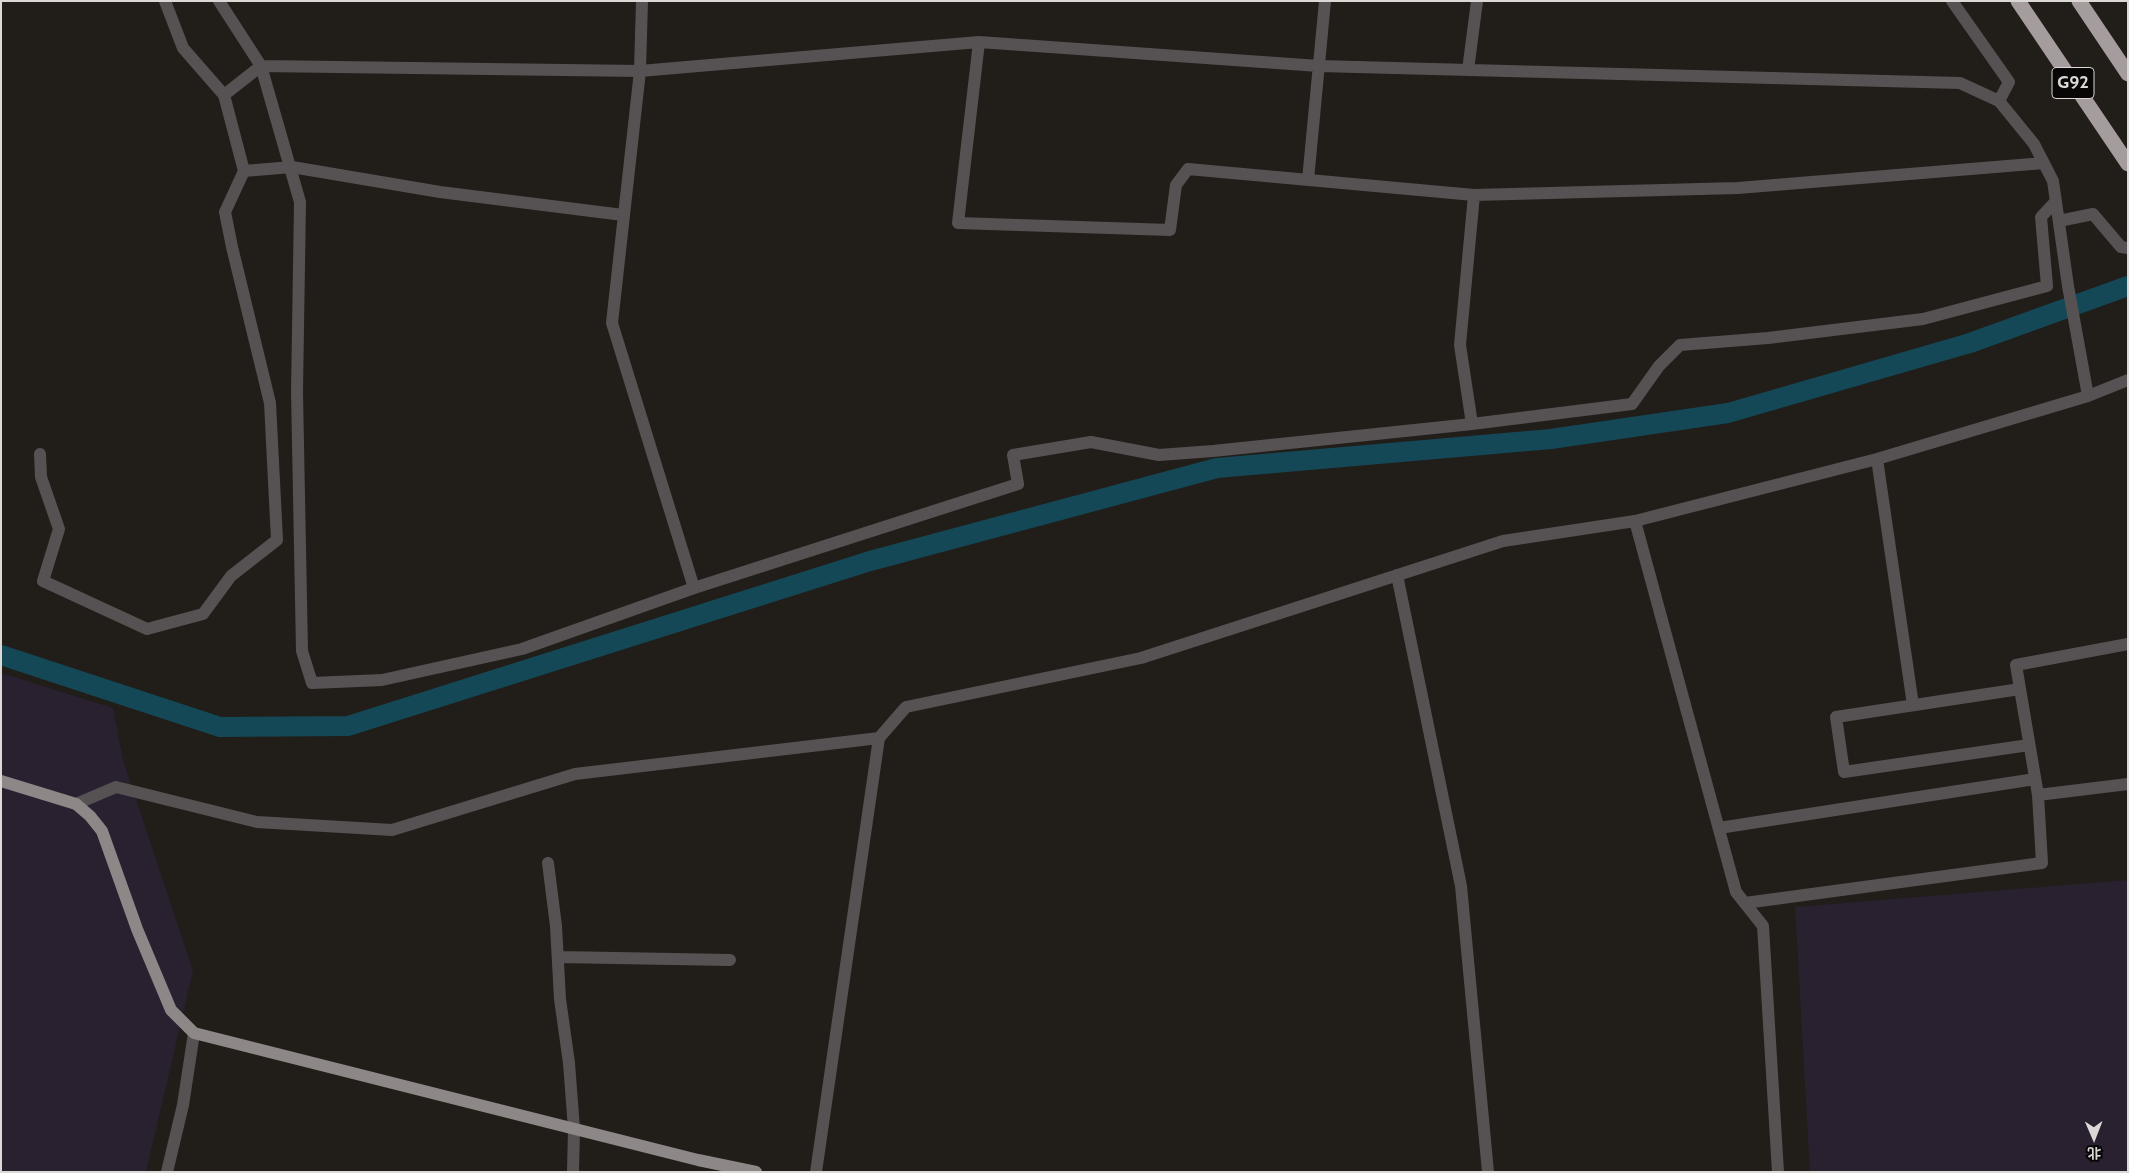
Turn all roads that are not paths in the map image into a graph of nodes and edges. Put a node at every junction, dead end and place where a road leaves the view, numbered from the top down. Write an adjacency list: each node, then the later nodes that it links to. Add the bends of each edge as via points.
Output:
1 (165, 1): 15 (street, via 183,48)
2 (219, 1): 10 (street)
3 (642, 1): 13 (street)
4 (1325, 1): 11 (street)
5 (1477, 1): 12 (street)
6 (1952, 1): 16 (street, via 2009,82)
7 (2018, 1): 18 (highway, G92)
8 (2079, 1): 14 (highway, G92)
9 (979, 42): 11 (street); 13 (street); 21 (street, via 958,223 1170,230 1176,185 1188,169)
10 (261, 66): 13 (street); 15 (street); 19 (street)
11 (1320, 66): 12 (street); 21 (street)
12 (1468, 70): 16 (street, via 1960,83)
13 (640, 71): 24 (street)
14 (2128, 74)
15 (224, 95): 20 (street)
16 (1999, 101): 17 (street, via 2034,144)
17 (2044, 163): 22 (street, via 1738,188); 23 (street, via 2053,181)
18 (2128, 164)
19 (292, 167): 20 (street); 24 (street, via 440,192); 34 (street, via 300,202 297,392 302,650 312,683 382,680 522,649)
20 (244, 171): 30 (street, via 225,212 270,403 277,540 230,576 204,614 147,629 43,581 59,529 41,477)
21 (1308, 180): 22 (street)
22 (1474, 196): 29 (street, via 1460,345)
23 (2056, 201): 25 (street); 29 (street, via 2041,217 2048,286 1923,319 1680,345 1632,404)
24 (624, 216): 34 (street, via 612,323)
25 (2059, 221): 26 (street, via 2093,214 2120,247); 28 (street)
26 (2128, 248)
27 (2128, 380): 28 (street)
28 (2088, 396): 31 (street)
29 (1472, 424): 34 (street, via 1159,454 1090,442 1013,455 1018,484)
30 (40, 454)
31 (1877, 459): 32 (street); 37 (street)
32 (1635, 521): 33 (street, via 1503,542); 45 (street)
33 (1397, 575): 38 (street, via 1141,658 906,707); 56 (street, via 1461,886)
34 (694, 588)
35 (2128, 644): 36 (street, via 2016,665)
36 (2020, 689): 37 (street); 39 (street)
37 (1913, 705): 39 (street, via 1836,717 1844,772)
38 (879, 738): 44 (street, via 575,774 392,830 257,822 116,787); 55 (street)
39 (2029, 745): 40 (street)
40 (2035, 779): 43 (street); 45 (street)
41 (1, 781): 44 (main road)
42 (2128, 784): 43 (street)
43 (2038, 795): 47 (street, via 2042,863)
44 (76, 804): 50 (main road, via 102,831 170,1010)
45 (1719, 828): 47 (street, via 1736,892)
46 (548, 863): 48 (street)
47 (1745, 903): 57 (street, via 1763,926)
48 (558, 957): 49 (street); 51 (street)
49 (730, 960)
50 (194, 1033): 51 (main road); 52 (street, via 183,1105)
51 (574, 1129): 53 (street); 54 (main road)
52 (167, 1172)
53 (574, 1172)
54 (756, 1172)
55 (816, 1172)
56 (1488, 1172)
57 (1778, 1172)

